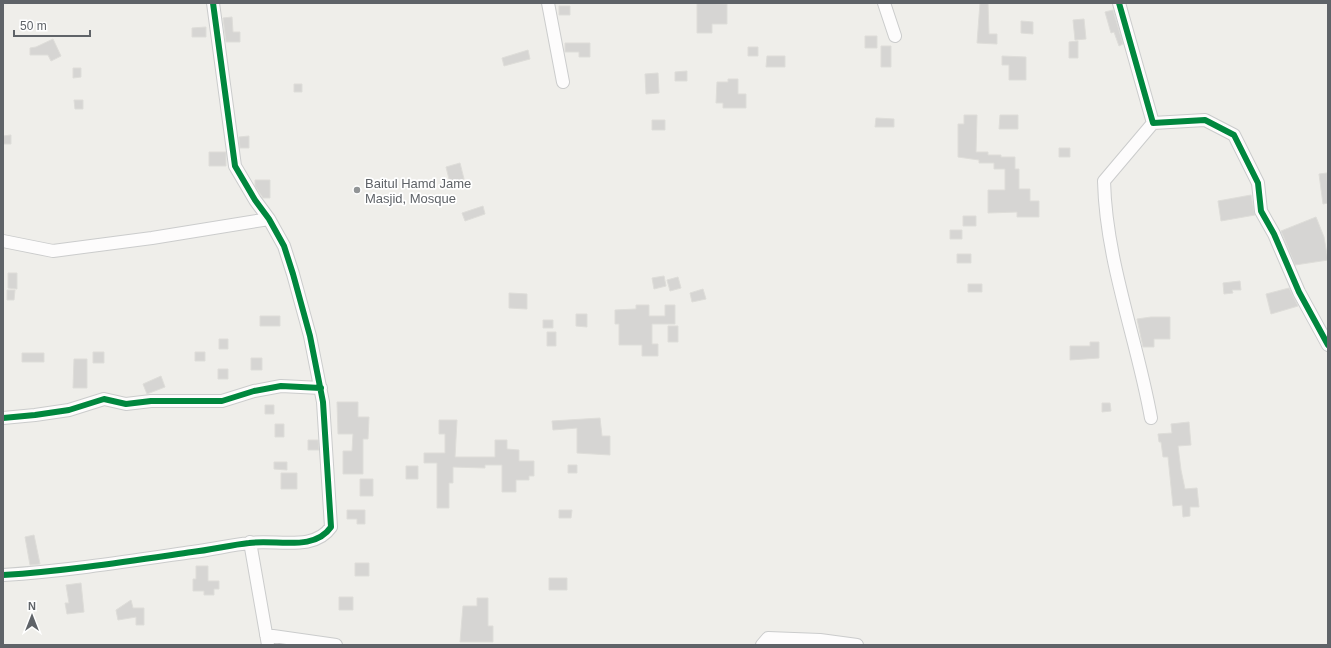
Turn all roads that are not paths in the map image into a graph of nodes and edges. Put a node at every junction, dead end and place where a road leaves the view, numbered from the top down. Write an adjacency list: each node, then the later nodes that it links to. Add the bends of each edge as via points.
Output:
1 (213, 3): 8 (street, via 235,166)
2 (548, 3): 6 (street)
3 (884, 3): 5 (street)
4 (1119, 3): 7 (street)
5 (895, 36)
6 (562, 82)
7 (1153, 123): 10 (street, via 1205,120 1234,136 1258,183 1261,211); 13 (street, via 1104,181 1104,208 1119,289 1144,379)
8 (269, 219): 9 (street, via 53,251); 11 (street, via 284,246 293,274 310,336)
9 (3, 241)
10 (1328, 345)
11 (320, 388): 12 (street, via 281,386 222,401 151,401 126,404 104,399 69,410); 14 (street, via 331,527 326,535 311,542)
12 (3, 418)
13 (1151, 418)
14 (250, 542): 15 (street, via 163,556); 16 (street)
15 (3, 575)
16 (267, 640): 17 (street)
17 (336, 645)
18 (762, 645): 19 (street, via 768,638 820,640)
19 (857, 645)

